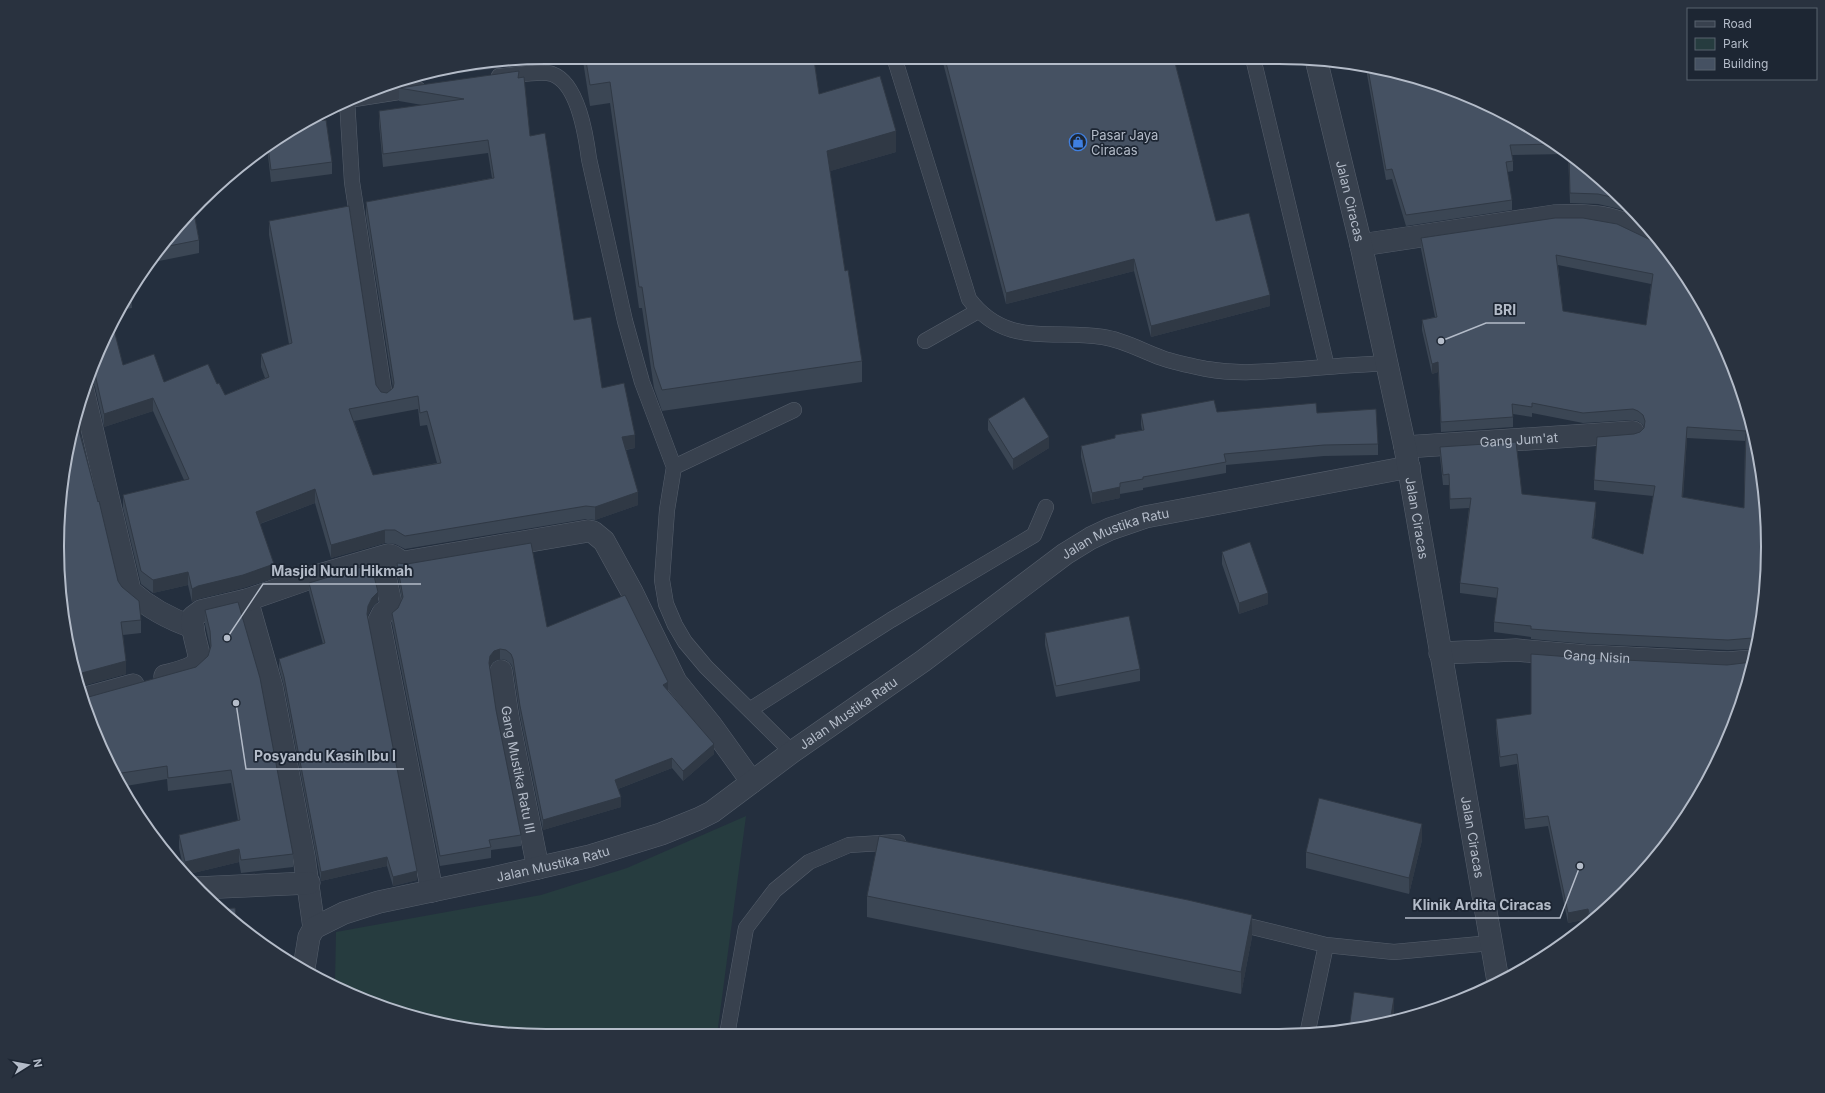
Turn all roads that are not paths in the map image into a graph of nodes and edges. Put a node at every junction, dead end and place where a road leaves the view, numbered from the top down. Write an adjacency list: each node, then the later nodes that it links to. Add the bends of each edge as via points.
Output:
1 (896, 64): 10 (lane, via 970,299)
2 (1254, 64): 13 (lane)
3 (1318, 66): 9 (street, Jalan Ciracas)
4 (482, 79): 19 (lane, via 551,73 564,84 576,101 625,321 642,382)
5 (434, 86): 6 (lane)
6 (377, 95)
7 (348, 107): 14 (lane, via 352,182)
8 (1644, 232): 9 (street, via 1637,227 1602,217 1554,216)
9 (1361, 246): 12 (street, Jalan Ciracas)
10 (978, 311): 11 (lane); 13 (lane, via 1009,329 1029,335 1088,335 1111,338 1163,359 1207,369 1242,374)
11 (925, 341)
12 (1387, 363): 13 (lane); 18 (street, Jalan Ciracas)
13 (1327, 367)
14 (385, 397)
15 (86, 403): 23 (street, via 130,591 173,621)
16 (794, 410): 19 (lane)
17 (1633, 432): 18 (street, Gang Jum'at)
18 (1407, 457): 24 (street, Jalan Ciracas); 29 (street, Jalan Mustika Ratu, via 1145,517 1091,538 1065,554 923,661)
19 (674, 467): 28 (lane, via 667,510 662,580 666,604 685,642 706,667)
20 (1046, 507): 28 (lane, via 1034,535 890,620)
21 (381, 558): 22 (street, via 316,576); 30 (street, via 390,555 405,562 583,531 593,532 604,541 676,682); 35 (street, via 391,604 390,608 382,613 379,622)
22 (247, 600): 23 (street, via 201,611 194,617); 33 (street, via 272,688)
23 (193, 627): 27 (street, via 199,659 192,668)
24 (1440, 653): 25 (street, Gang Nisin, via 1516,650 1585,656 1728,663); 38 (street, Jalan Ciracas)
25 (1747, 661)
26 (501, 671): 32 (street, Gang Mustika Ratu III)
27 (88, 697)
28 (751, 709): 29 (lane)
29 (792, 752): 30 (street, Jalan Mustika Ratu)
30 (752, 782): 32 (street, Jalan Mustika Ratu, via 712,812 698,819 620,847)
31 (913, 846): 43 (lane, via 898,842 849,845 809,862 775,890 746,928)
32 (538, 868): 35 (street, Jalan Mustika Ratu)
33 (309, 883): 34 (street); 37 (street)
34 (205, 888)
35 (432, 891): 37 (street, Jalan Mustika Ratu, via 379,902 344,913)
36 (1219, 919): 39 (lane)
37 (314, 928): 40 (street, via 309,937)
38 (1491, 943): 39 (lane, via 1394,952); 41 (street, Jalan Ciracas)
39 (1326, 945): 42 (lane)
40 (305, 964)
41 (1497, 976)
42 (1308, 1028)
43 (728, 1029)

